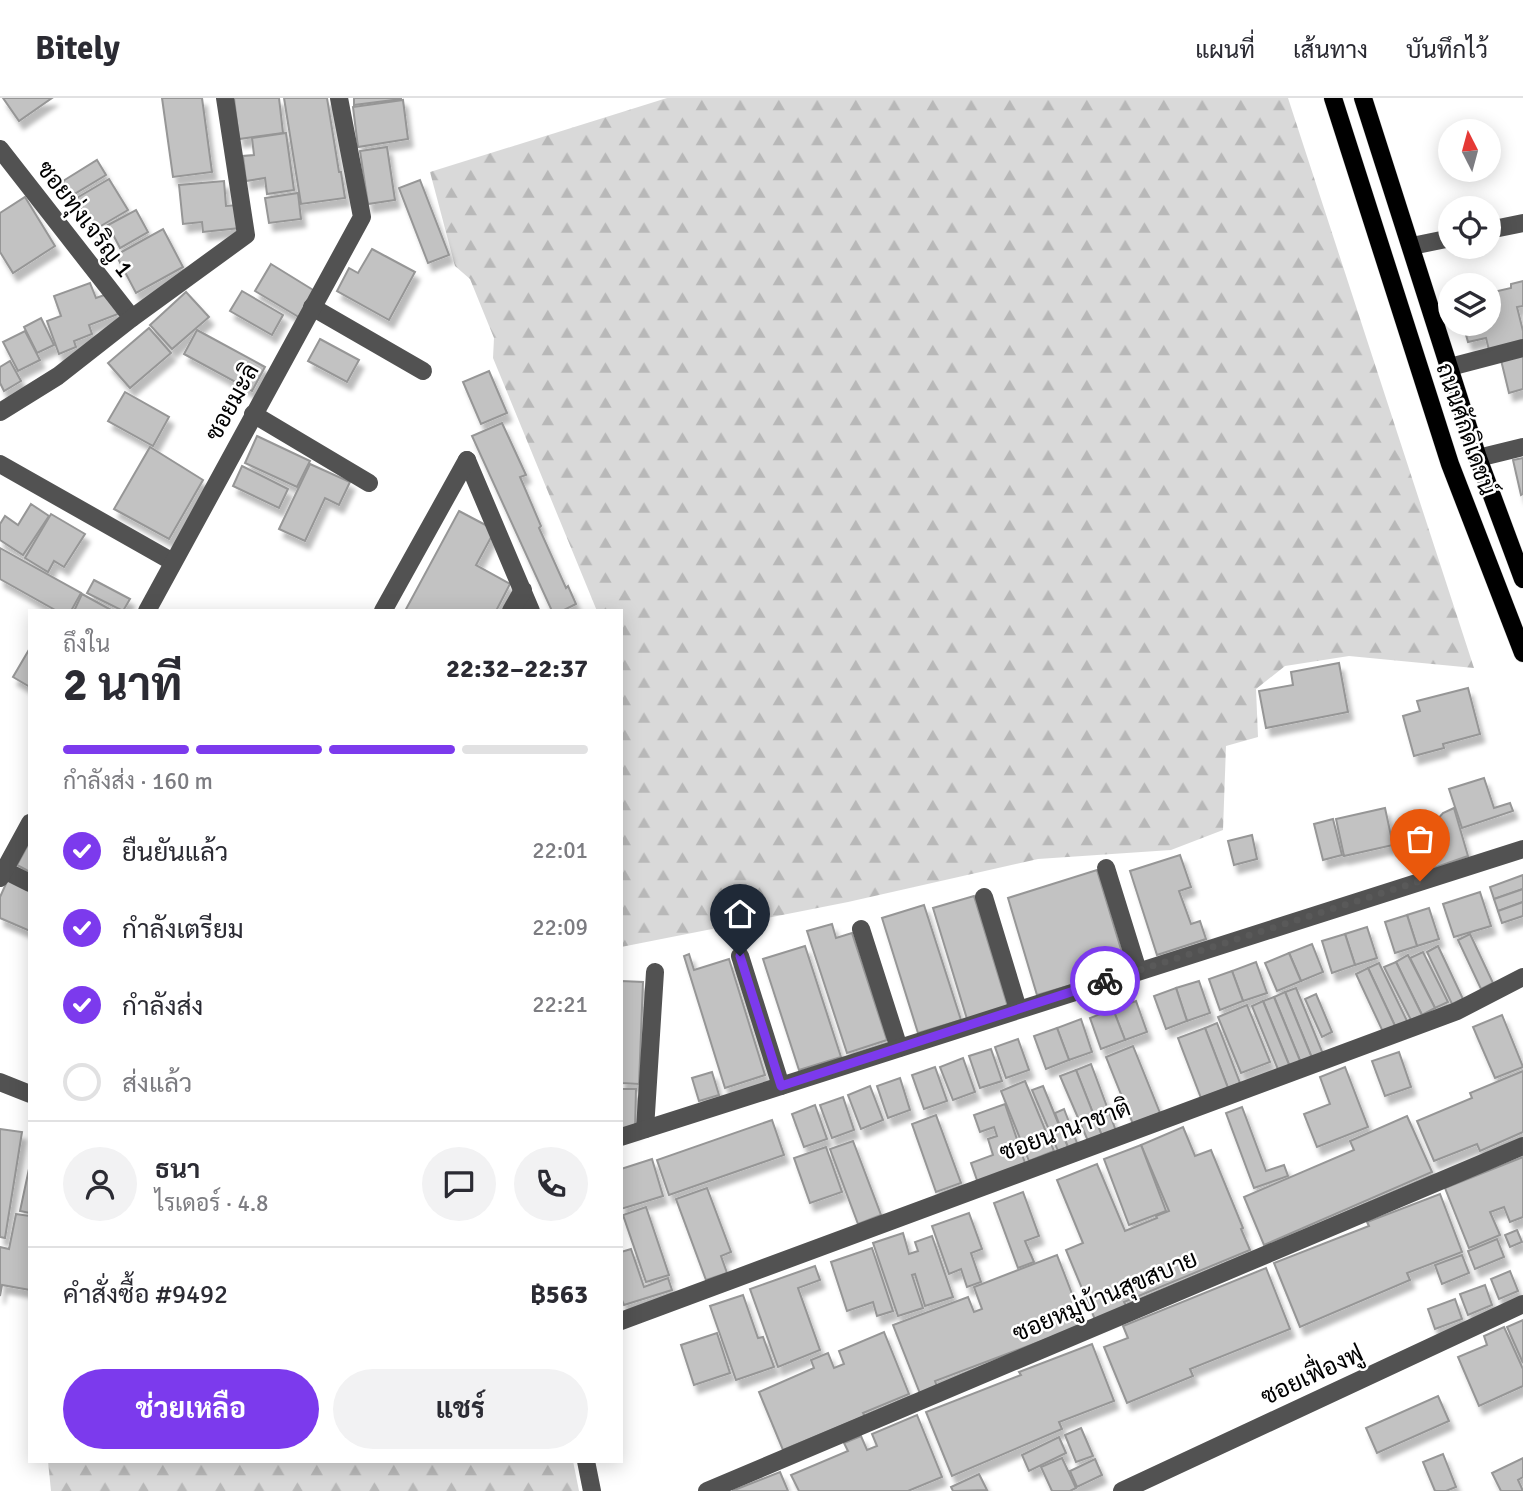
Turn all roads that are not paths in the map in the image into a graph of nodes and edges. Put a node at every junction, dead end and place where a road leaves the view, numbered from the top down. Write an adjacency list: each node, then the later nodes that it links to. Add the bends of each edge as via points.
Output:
1 (225, 98): 11 (street, via 246,235)
2 (339, 98): 10 (street, ซอยมะลิ, via 362,217)
3 (1333, 98): 28 (main road, ถนนศักดิเดชน์, via 1450,464)
4 (1363, 98): 9 (main road)
5 (0, 149): 11 (street, ซอยทุ่งเจริญ 1)
6 (1523, 223): 7 (street)
7 (1501, 228)
8 (1438, 241): 9 (street)
9 (1412, 246): 13 (main road)
10 (312, 307): 14 (street); 16 (street, ซอยมะลิ)
11 (132, 318): 15 (street, via 58,376)
12 (1523, 348): 13 (street)
13 (1450, 367): 18 (main road)
14 (423, 371)
15 (0, 412)
16 (253, 414): 20 (street); 21 (street, ซอยมะลิ)
17 (1523, 447): 18 (street)
18 (1478, 457): 22 (main road)
19 (0, 464): 21 (street)
20 (369, 483)
21 (173, 562): 24 (street, ซอยมะลิ)
22 (1523, 579)
23 (523, 590): 25 (street, via 467,460); 26 (street); 27 (street)
24 (148, 609)
25 (384, 609)
26 (512, 609)
27 (530, 609)
28 (1523, 653)
29 (28, 827): 32 (street)
30 (1523, 849): 37 (street)
31 (1107, 869): 37 (street)
32 (2, 874): 33 (street)
33 (28, 882)
34 (984, 897): 40 (street)
35 (861, 929): 41 (street)
36 (740, 956): 43 (street)
37 (1138, 971): 40 (street)
38 (655, 972): 45 (street)
39 (1523, 977): 49 (street, ซอยนานาชาติ, via 1457,1011)
40 (1018, 1009): 41 (street)
41 (899, 1048): 43 (street)
42 (0, 1082): 44 (street)
43 (781, 1086): 45 (street)
44 (28, 1093)
45 (645, 1129): 46 (street)
46 (623, 1136)
47 (1523, 1146): 52 (street, ซอยหมู่บ้านสุขสบาย)
48 (1523, 1304): 53 (street, ซอยเฟื่องฟู)
49 (623, 1320)
50 (586, 1463): 51 (street)
51 (592, 1491)
52 (707, 1491)
53 (1122, 1491)

